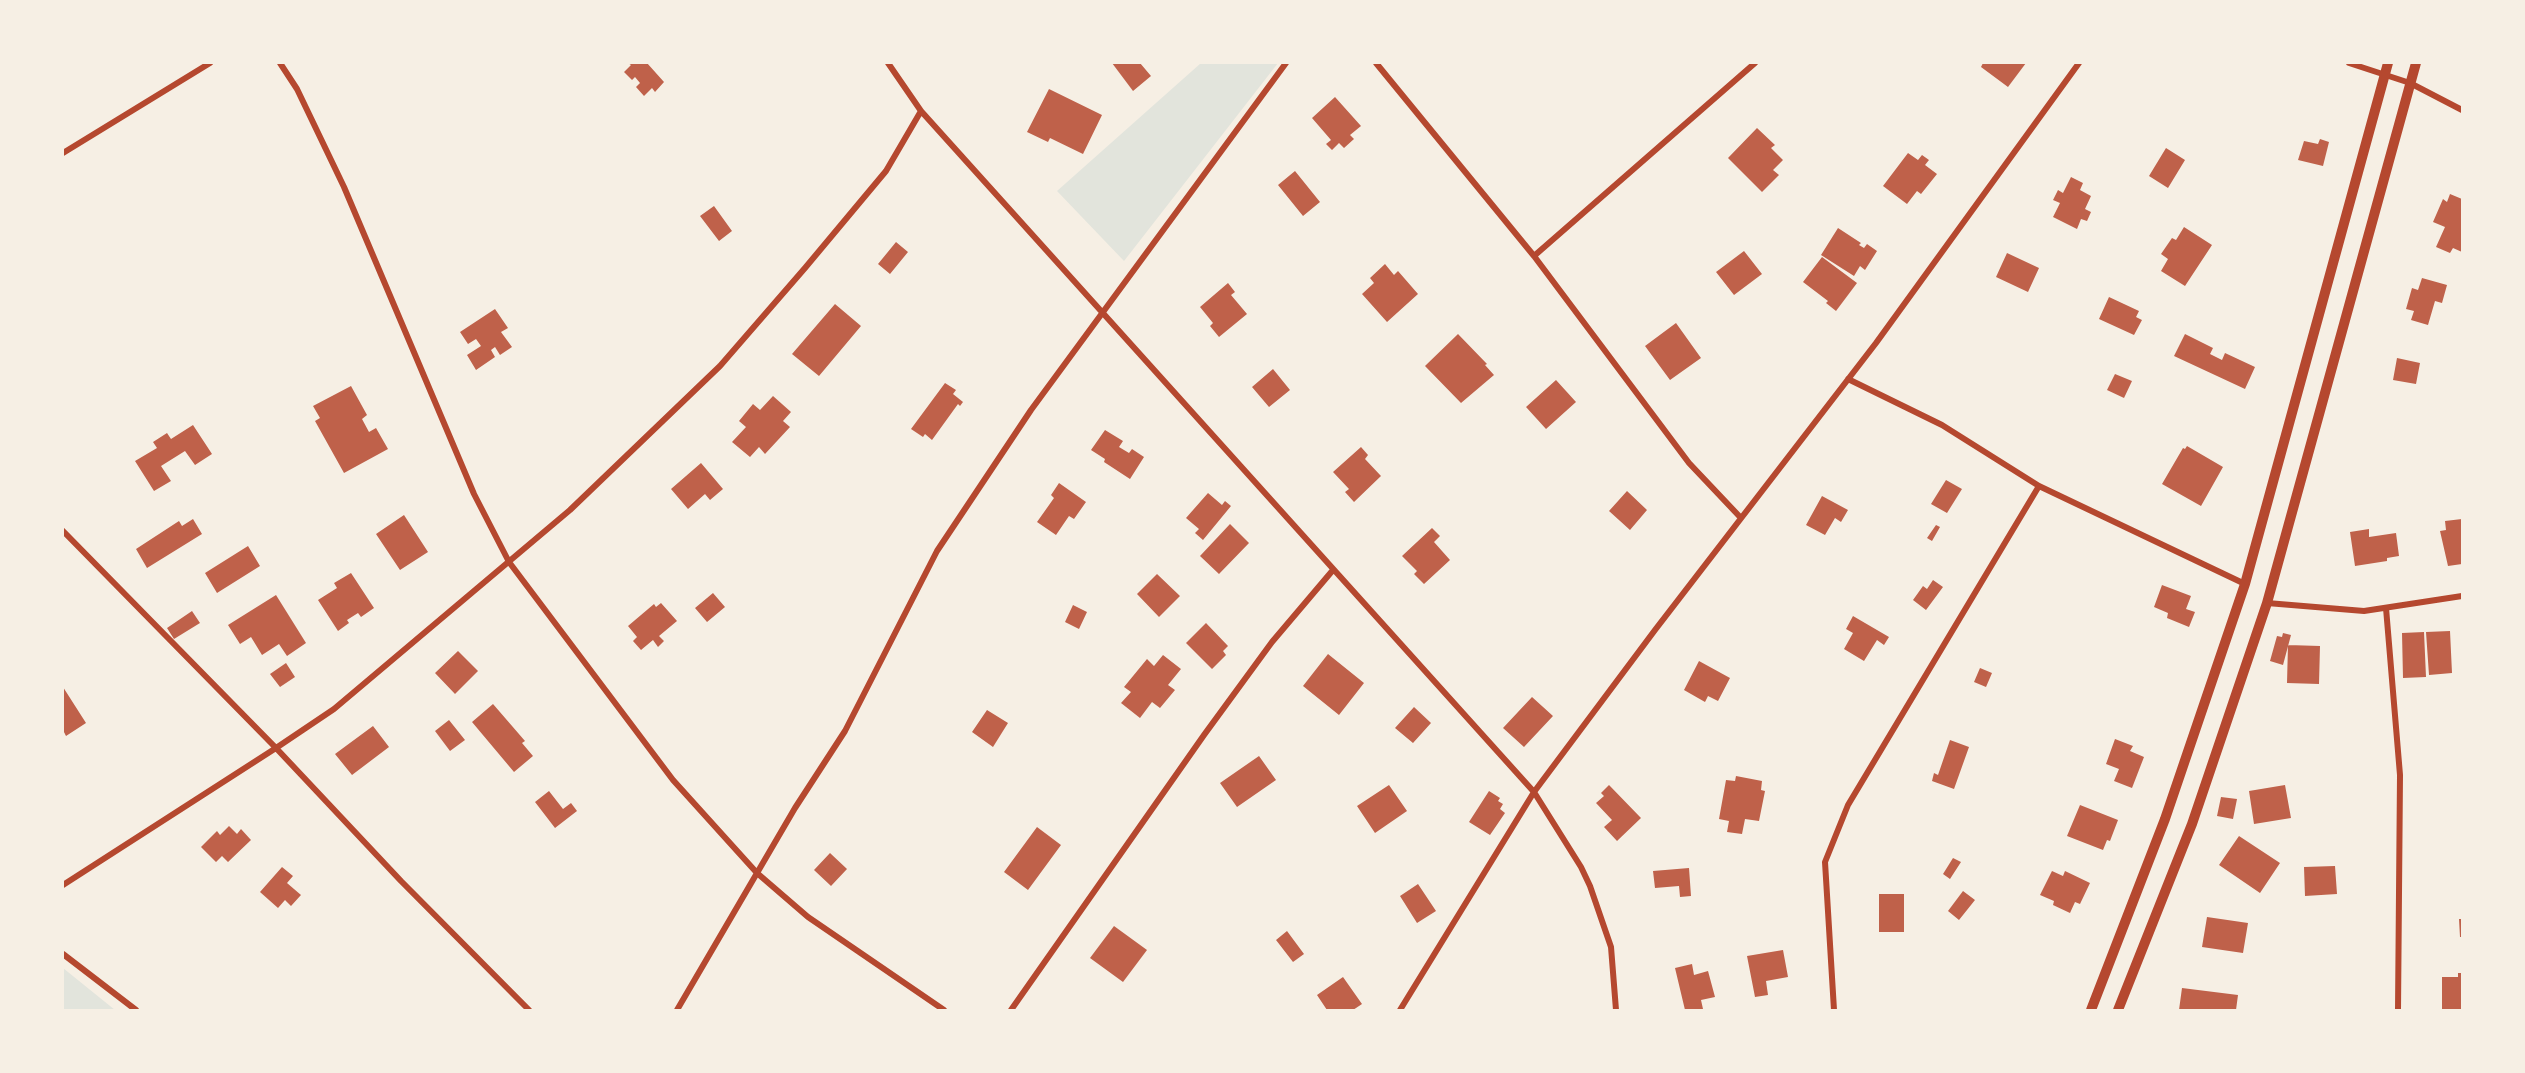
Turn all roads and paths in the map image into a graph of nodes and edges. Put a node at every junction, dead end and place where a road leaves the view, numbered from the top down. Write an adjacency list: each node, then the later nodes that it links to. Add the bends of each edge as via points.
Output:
1 (210, 63): 15 (street)
2 (280, 63): 22 (street, via 297,89 344,187 474,494)
3 (888, 63): 14 (street)
4 (1286, 63): 17 (street)
5 (1376, 63): 16 (street)
6 (1755, 63): 16 (street)
7 (2079, 63): 18 (street)
8 (2349, 63): 11 (street)
9 (2388, 63): 11 (street)
10 (2416, 63): 12 (street)
11 (2385, 74): 12 (street); 24 (street)
12 (2410, 83): 13 (street); 26 (street)
13 (2462, 110)
14 (921, 111): 17 (street); 22 (street, via 886,171 720,366 570,510)
15 (63, 153)
16 (1534, 256): 20 (street, via 1689,463)
17 (1102, 314): 23 (street); 30 (street, via 1031,410 937,551 845,731)
18 (1848, 379): 19 (street, via 1942,425); 20 (street)
19 (2039, 486): 24 (street); 40 (street, via 1848,805 1825,862)
20 (1742, 518): 29 (street)
21 (63, 531): 28 (street)
22 (509, 562): 28 (street, via 334,709); 30 (street, via 673,780)
23 (1333, 570): 29 (street); 37 (street, via 1272,642)
24 (2245, 584): 41 (street, via 2165,819)
25 (2462, 596): 27 (street)
26 (2267, 603): 27 (street, via 2364,611); 42 (street, via 2192,824)
27 (2386, 608): 43 (street, via 2400,775)
28 (276, 747): 31 (street); 34 (street, via 400,881)
29 (1534, 792): 38 (street); 39 (street, via 1590,886 1611,947)
30 (757, 873): 35 (street); 36 (street, via 808,916)
31 (63, 885)
32 (63, 954): 33 (street)
33 (136, 1010)
34 (529, 1010)
35 (677, 1010)
36 (944, 1010)
37 (1011, 1010)
38 (1400, 1010)
39 (1616, 1010)
40 (1834, 1010)
41 (2091, 1010)
42 (2118, 1010)
43 (2398, 1010)

